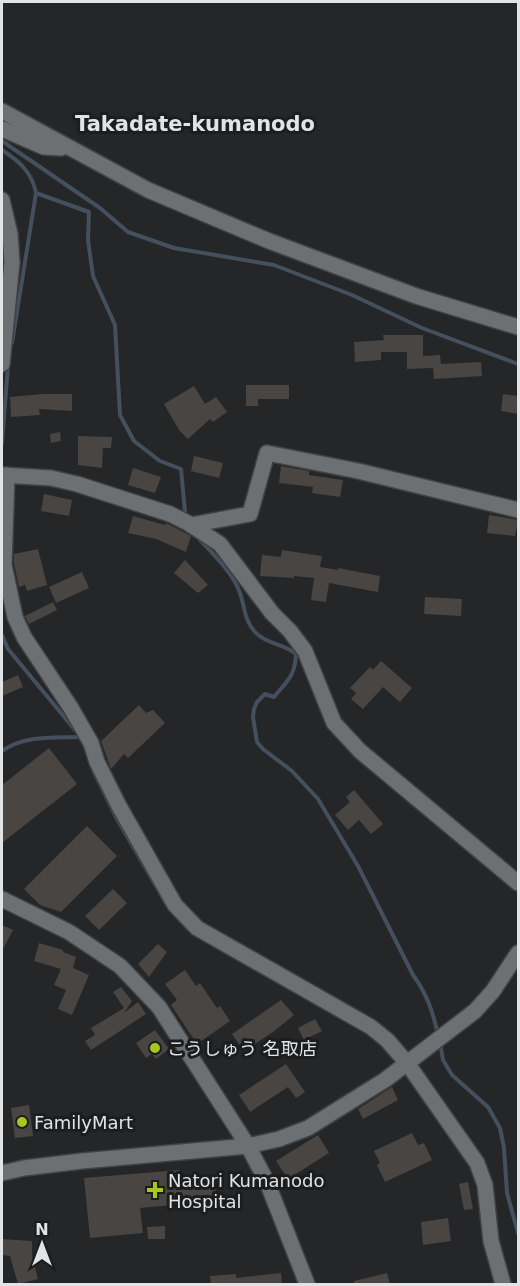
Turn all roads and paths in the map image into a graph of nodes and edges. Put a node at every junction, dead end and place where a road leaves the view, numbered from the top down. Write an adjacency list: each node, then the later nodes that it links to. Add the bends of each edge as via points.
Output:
1 (2, 111): 3 (street)
2 (2, 129): 3 (street, via 44,147)
3 (70, 149): 6 (street, via 148,190 269,241 416,296)
4 (2, 200): 5 (street, via 10,234)
5 (7, 261): 7 (street)
6 (519, 327)
7 (2, 364)
8 (4, 475): 10 (street, via 77,484 170,514); 14 (street, via 4,565 15,617 91,743 119,806 175,905 197,928 371,1027 387,1040)
9 (519, 510): 10 (street, via 267,453 250,514)
10 (191, 525): 11 (street, via 220,544 305,651 334,723 369,758)
11 (519, 883)
12 (2, 898): 15 (street, via 69,933 120,966 141,986 159,1007)
13 (519, 953): 14 (street, via 475,1011)
14 (402, 1067): 15 (street, via 308,1128); 18 (street, via 477,1163 485,1185 491,1241)
15 (248, 1146): 16 (street, via 82,1161); 17 (street, via 267,1182)
16 (2, 1173)
17 (307, 1284)
18 (503, 1284)

